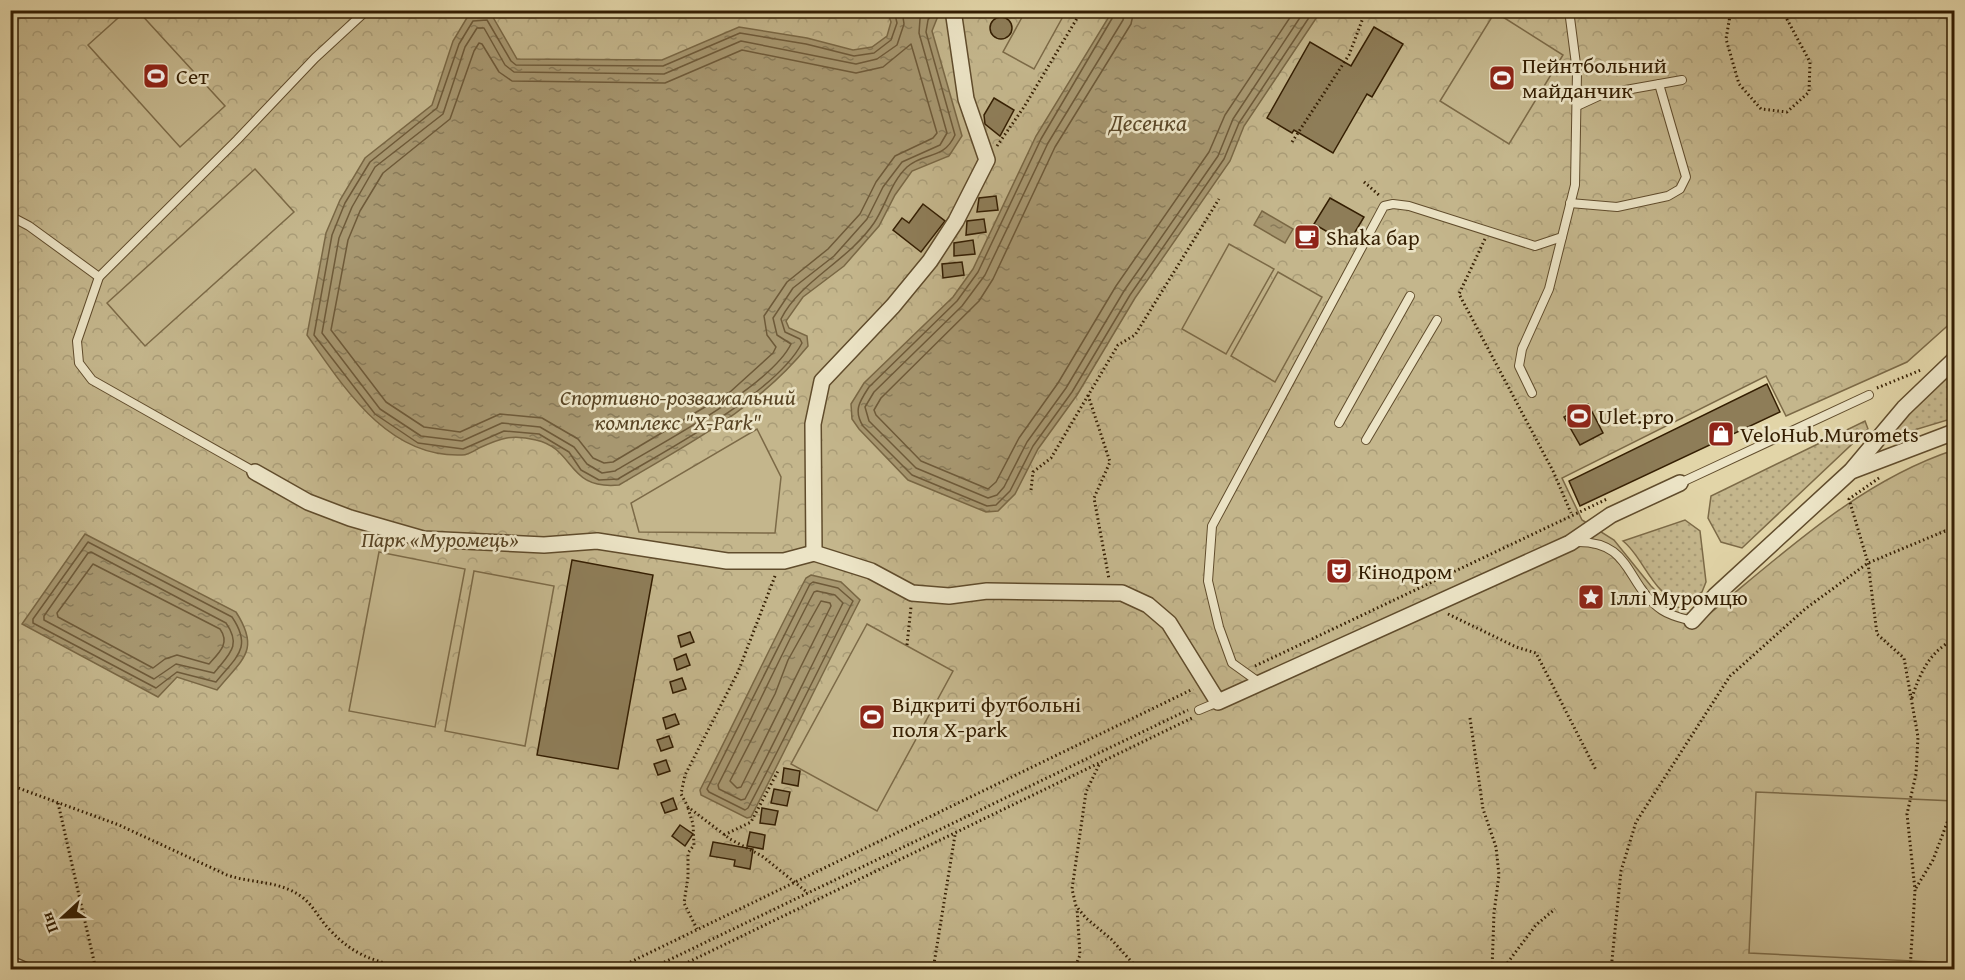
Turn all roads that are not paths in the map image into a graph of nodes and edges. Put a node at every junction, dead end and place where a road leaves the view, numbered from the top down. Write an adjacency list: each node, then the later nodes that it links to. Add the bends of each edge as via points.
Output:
1 (367, 10): 10 (lane)
2 (953, 10): 23 (street, via 966,99 987,160 956,222 930,261 822,381 813,424)
3 (1569, 10): 6 (lane)
4 (1682, 80): 5 (lane)
5 (1659, 84): 6 (lane, via 1603,94); 7 (lane, via 1686,177 1680,189 1668,196 1617,207)
6 (1577, 106): 7 (lane, via 1575,185)
7 (1570, 204): 9 (lane)
8 (10, 216): 10 (lane)
9 (1562, 237): 14 (lane, via 1549,289 1522,349 1519,366); 25 (lane, via 1535,246 1409,206 1384,206 1212,526 1208,581 1219,627 1232,663)
10 (99, 277): 20 (lane, via 77,341 79,363 85,372 92,380)
11 (1410, 296): 16 (lane)
12 (1437, 320): 18 (lane)
13 (1954, 360): 19 (street, via 1904,408)
14 (1532, 393)
15 (1869, 395): 21 (lane)
16 (1339, 423)
17 (1954, 432): 19 (street)
18 (1366, 440)
19 (1851, 471): 24 (street)
20 (255, 472): 23 (street, via 308,502 423,539 544,545 597,541 727,561 784,561)
21 (1680, 483): 22 (street, via 1611,514)
22 (1570, 543): 24 (lane, via 1587,542 1613,550 1652,602 1674,617); 25 (street)
23 (814, 553): 26 (street, via 870,571 912,593 1112,593 1134,597 1168,623)
24 (1692, 621)
25 (1261, 683): 26 (street)
26 (1218, 702): 27 (lane)
27 (1199, 710)
28 (10, 964): 29 (street)
29 (24, 969)

